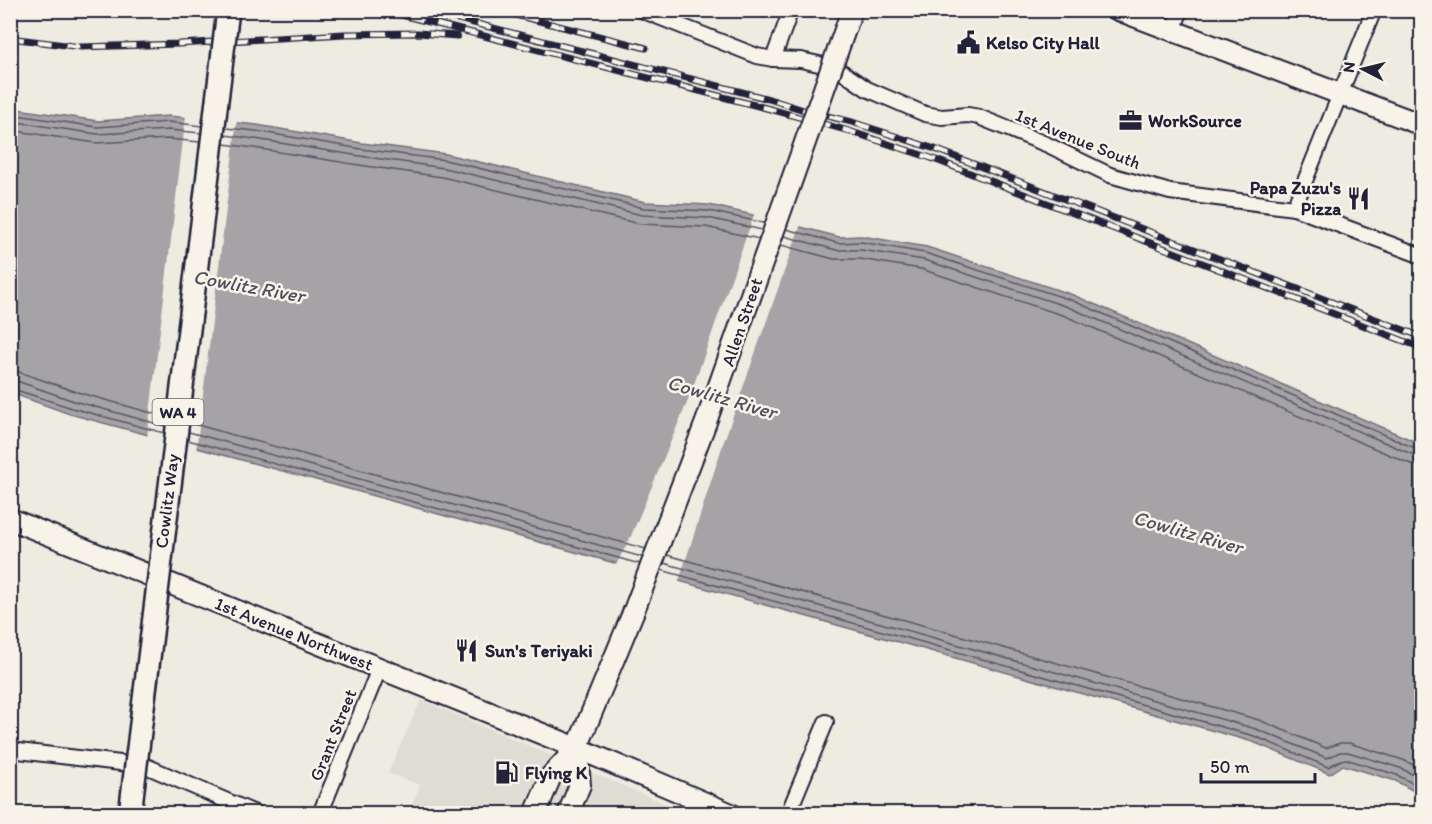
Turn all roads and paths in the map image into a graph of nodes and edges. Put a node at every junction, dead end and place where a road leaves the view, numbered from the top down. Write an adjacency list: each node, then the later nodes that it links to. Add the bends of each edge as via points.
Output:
1 (228, 10): 19 (main road, Cowlitz Way / WA 4, bridge)
2 (641, 10): 9 (street, 1st Avenue South)
3 (791, 10): 9 (street)
4 (852, 10): 17 (main road, Allen Street, bridge, via 706,422)
5 (1118, 10): 8 (main road)
6 (1180, 10): 8 (street)
7 (1374, 10): 10 (street)
8 (1172, 32): 10 (main road)
9 (773, 59): 12 (street, 1st Avenue South, via 832,67 867,89 925,114 978,117 1110,175 1170,192)
10 (1340, 93): 11 (main road); 12 (street)
11 (1422, 125)
12 (1294, 207): 13 (street, 1st Avenue South)
13 (1422, 256)
14 (10, 519): 15 (main road, 1st Avenue Northwest)
15 (379, 669): 17 (main road, 1st Avenue Northwest); 21 (street, Grant Street)
16 (826, 722): 25 (street)
17 (578, 748): 22 (main road, via 551,776); 23 (main road, via 580,785); 24 (main road, 1st Avenue Northwest)
18 (10, 750): 20 (street, via 146,766)
19 (130, 813)
20 (257, 813)
21 (320, 813)
22 (535, 813)
23 (568, 813)
24 (731, 813)
25 (788, 813)

